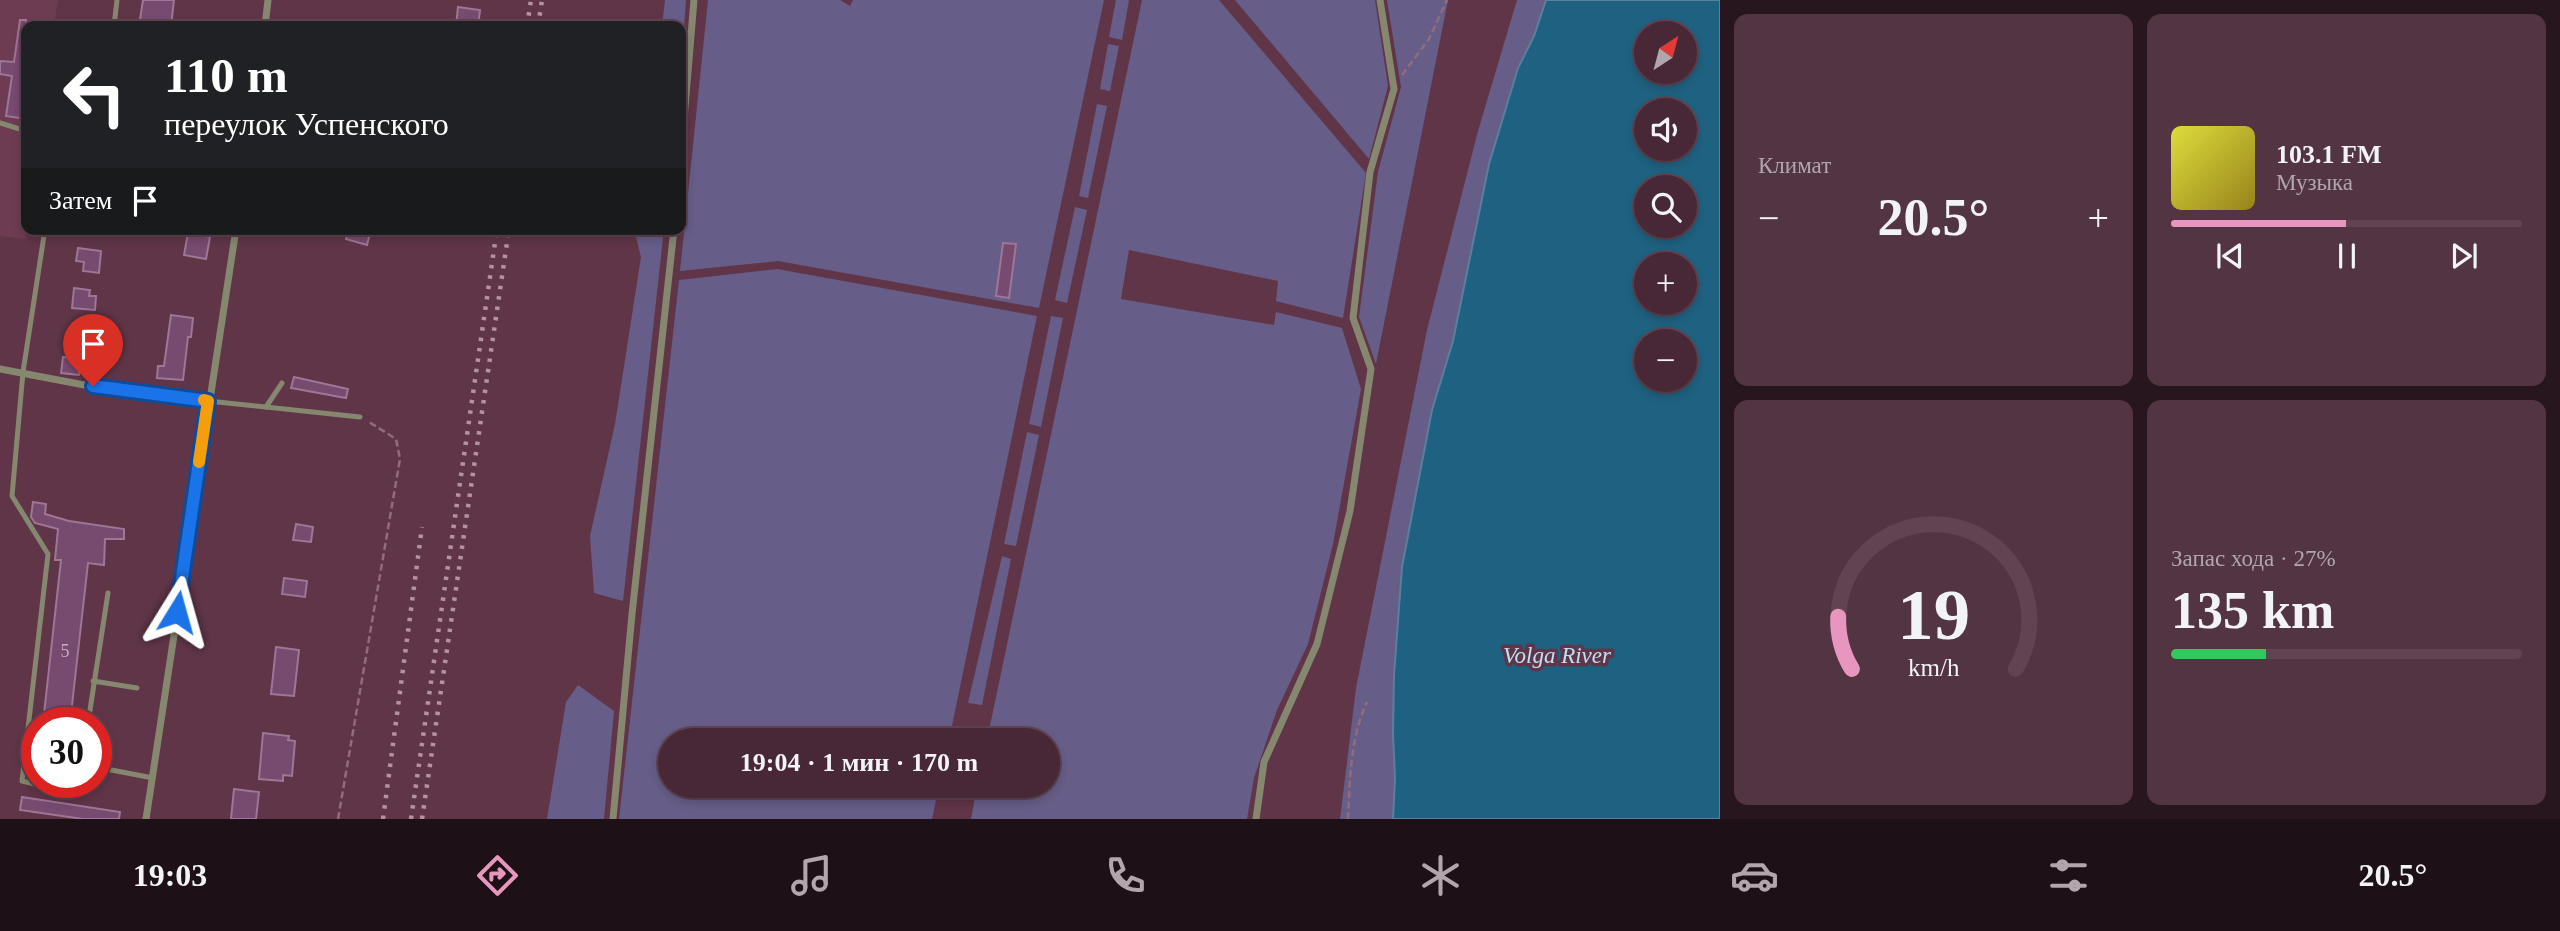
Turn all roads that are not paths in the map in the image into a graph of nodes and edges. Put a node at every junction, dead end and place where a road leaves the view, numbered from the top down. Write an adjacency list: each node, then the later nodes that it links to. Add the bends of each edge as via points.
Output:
1 (117, 0): 5 (lane)
2 (268, 0): 6 (street)
3 (694, 0): 7 (street)
4 (1380, 0): 28 (street, via 1394,89 1370,172 1353,318 1371,369 1350,511 1317,644 1264,762)
5 (115, 21)
6 (266, 21)
7 (686, 95)
8 (0, 123): 9 (lane)
9 (21, 129)
10 (45, 235): 14 (lane)
11 (235, 235): 16 (street)
12 (673, 235): 27 (street)
13 (0, 369): 14 (street)
14 (23, 372): 16 (street, via 116,391); 22 (lane, via 12,496 48,554)
15 (282, 383): 17 (lane)
16 (208, 401): 17 (lane); 25 (street)
17 (266, 407): 18 (lane)
18 (360, 417)
19 (108, 593): 20 (lane)
20 (93, 681): 21 (lane); 23 (lane)
21 (137, 688)
22 (30, 707)
23 (90, 707)
24 (112, 770): 25 (lane)
25 (152, 778): 26 (street)
26 (146, 819)
27 (613, 819)
28 (1255, 819)

